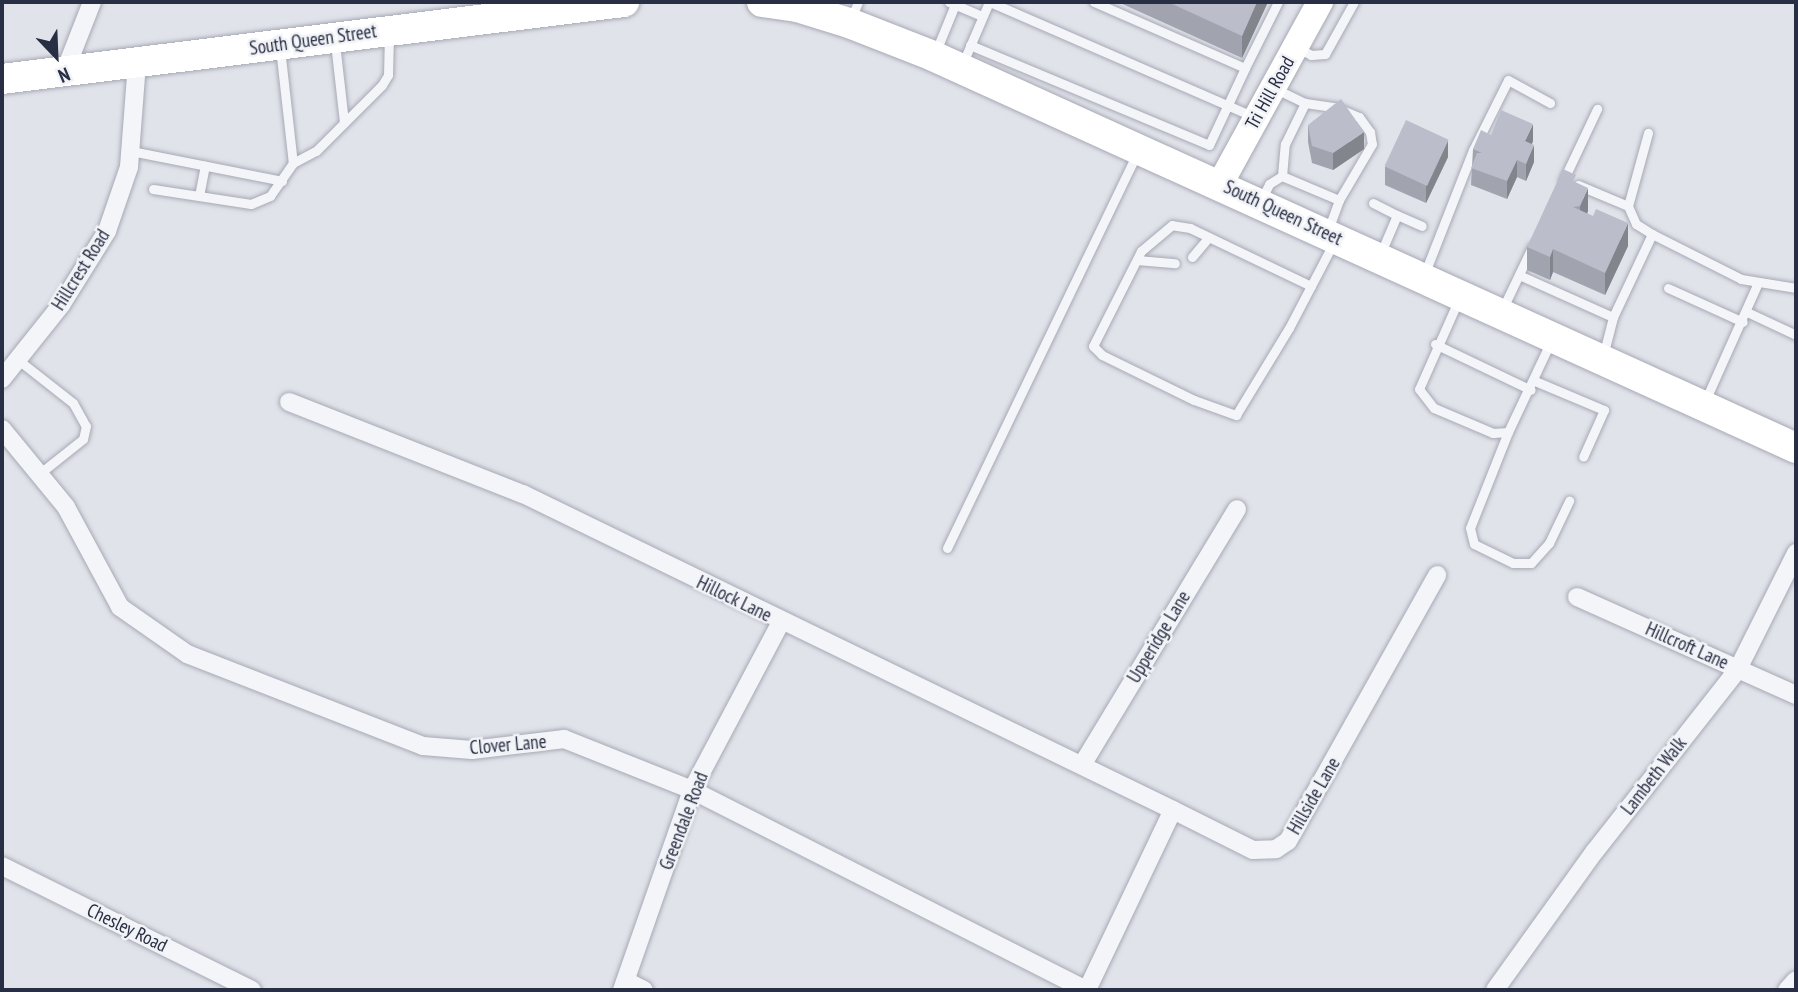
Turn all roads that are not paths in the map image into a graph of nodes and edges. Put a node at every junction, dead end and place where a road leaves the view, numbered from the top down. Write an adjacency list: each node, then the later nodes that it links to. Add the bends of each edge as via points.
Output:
1 (92, 2): 21 (street)
2 (624, 2): 10 (main road, South Queen Street)
3 (762, 2): 11 (main road, South Queen Street)
4 (989, 2): 12 (lane); 26 (lane)
5 (1094, 2): 20 (lane)
6 (1278, 2): 20 (lane)
7 (1320, 2): 16 (street, Tri Hill Road)
8 (1354, 2): 16 (lane, via 1325,54 1311,55)
9 (953, 3): 12 (lane); 17 (lane)
10 (455, 11): 13 (main road, South Queen Street)
11 (853, 12): 17 (main road, South Queen Street)
12 (982, 16): 18 (lane)
13 (389, 29): 14 (main road, South Queen Street); 29 (lane, via 388,75)
14 (334, 38): 15 (main road, South Queen Street); 29 (lane)
15 (279, 46): 19 (main road, South Queen Street); 33 (lane)
16 (1296, 46): 23 (street, Tri Hill Road)
17 (933, 55): 18 (main road, South Queen Street)
18 (965, 57): 26 (lane, via 1209,145); 31 (main road, South Queen Street)
19 (137, 63): 21 (main road, South Queen Street); 32 (street, Hillcrest Road)
20 (1245, 68): 26 (lane)
21 (65, 71): 22 (main road, South Queen Street)
22 (2, 79)
23 (1272, 87): 24 (lane); 28 (street, Tri Hill Road)
24 (1305, 103): 35 (lane, via 1285,144); 42 (lane, via 1335,107 1359,117 1370,132 1372,144)
25 (1549, 103): 57 (lane, via 1508,80 1473,150)
26 (1227, 105): 28 (lane)
27 (1597, 109): 36 (lane)
28 (1256, 117): 38 (street, Tri Hill Road)
29 (344, 121): 33 (lane, via 316,151)
30 (1648, 134): 45 (lane)
31 (1140, 148): 38 (main road, South Queen Street); 82 (lane)
32 (131, 151): 34 (lane); 69 (street, Hillcrest Road, via 101,245)
33 (293, 163): 37 (lane)
34 (205, 166): 37 (lane); 41 (lane)
35 (1282, 176): 42 (lane); 43 (lane, via 1269,184)
36 (1564, 179): 40 (lane); 45 (lane)
37 (282, 181): 41 (lane, via 270,196 251,204)
38 (1220, 184): 43 (main road, South Queen Street)
39 (153, 189): 41 (lane)
40 (1558, 191)
41 (199, 196)
42 (1339, 200): 49 (lane)
43 (1260, 202): 49 (main road, South Queen Street)
44 (1374, 203): 46 (lane)
45 (1628, 206): 48 (lane, via 1636,223)
46 (1397, 215): 47 (lane); 53 (lane)
47 (1422, 226)
48 (1652, 234): 58 (lane); 64 (lane)
49 (1332, 235): 53 (main road, South Queen Street); 59 (lane)
50 (1209, 237): 52 (lane); 54 (lane, via 1172,225); 59 (lane)
51 (1536, 239): 56 (lane)
52 (1192, 257)
53 (1380, 257): 57 (main road, South Queen Street)
54 (1137, 260): 55 (lane); 59 (lane, via 1093,346 1102,355 1236,415)
55 (1175, 263)
56 (1519, 275): 63 (lane); 64 (lane)
57 (1423, 277): 62 (main road, South Queen Street)
58 (1757, 285): 61 (lane); 65 (lane)
59 (1311, 286)
60 (1668, 288): 65 (lane)
61 (1796, 288)
62 (1461, 294): 63 (main road, South Queen Street); 68 (lane)
63 (1501, 313): 67 (main road, South Queen Street)
64 (1614, 317): 70 (lane)
65 (1745, 317): 66 (lane); 74 (lane)
66 (1796, 335)
67 (1553, 337): 70 (main road, South Queen Street); 72 (lane)
68 (1435, 344): 72 (lane); 76 (lane, via 1419,389 1434,408 1493,433)
69 (18, 359): 71 (street, Hillcrest Road); 79 (lane, via 74,402 86,425 83,439)
70 (1602, 359): 74 (main road, South Queen Street)
71 (2, 379)
72 (1533, 385): 76 (lane); 78 (lane, via 1604,410)
73 (289, 402): 86 (street, Hillock Lane, via 523,494)
74 (1703, 405): 77 (main road, South Queen Street)
75 (2, 429): 79 (street, Clover Lane)
76 (1508, 432): 80 (lane, via 1470,528 1474,544 1513,563 1531,563 1549,543)
77 (1796, 448)
78 (1583, 457)
79 (39, 474): 90 (street, Clover Lane, via 66,507 120,607 187,654 423,746 472,750 564,739)
80 (1569, 501)
81 (1237, 509): 89 (street, Upperidge Lane)
82 (947, 548)
83 (1796, 553): 87 (street, Lambeth Walk)
84 (1437, 575): 91 (street, Hillside Lane, via 1288,841 1276,849 1253,850)
85 (1577, 597): 87 (street, Hillcroft Lane)
86 (781, 622): 89 (street, Hillock Lane); 90 (street, Greendale Road)
87 (1738, 669): 88 (street, Hillcroft Lane); 98 (street, Lambeth Walk, via 1595,851)
88 (1796, 695)
89 (1082, 765): 91 (street, Hillock Lane)
90 (692, 790): 94 (street, Greendale Road); 97 (street, Clover Lane)
91 (1173, 810): 97 (street)
92 (2, 866): 95 (street, Chesley Road)
93 (1796, 980): 99 (street)
94 (624, 986): 96 (street)
95 (252, 990)
96 (644, 990)
97 (1086, 990)
98 (1495, 990)
99 (1787, 990)

